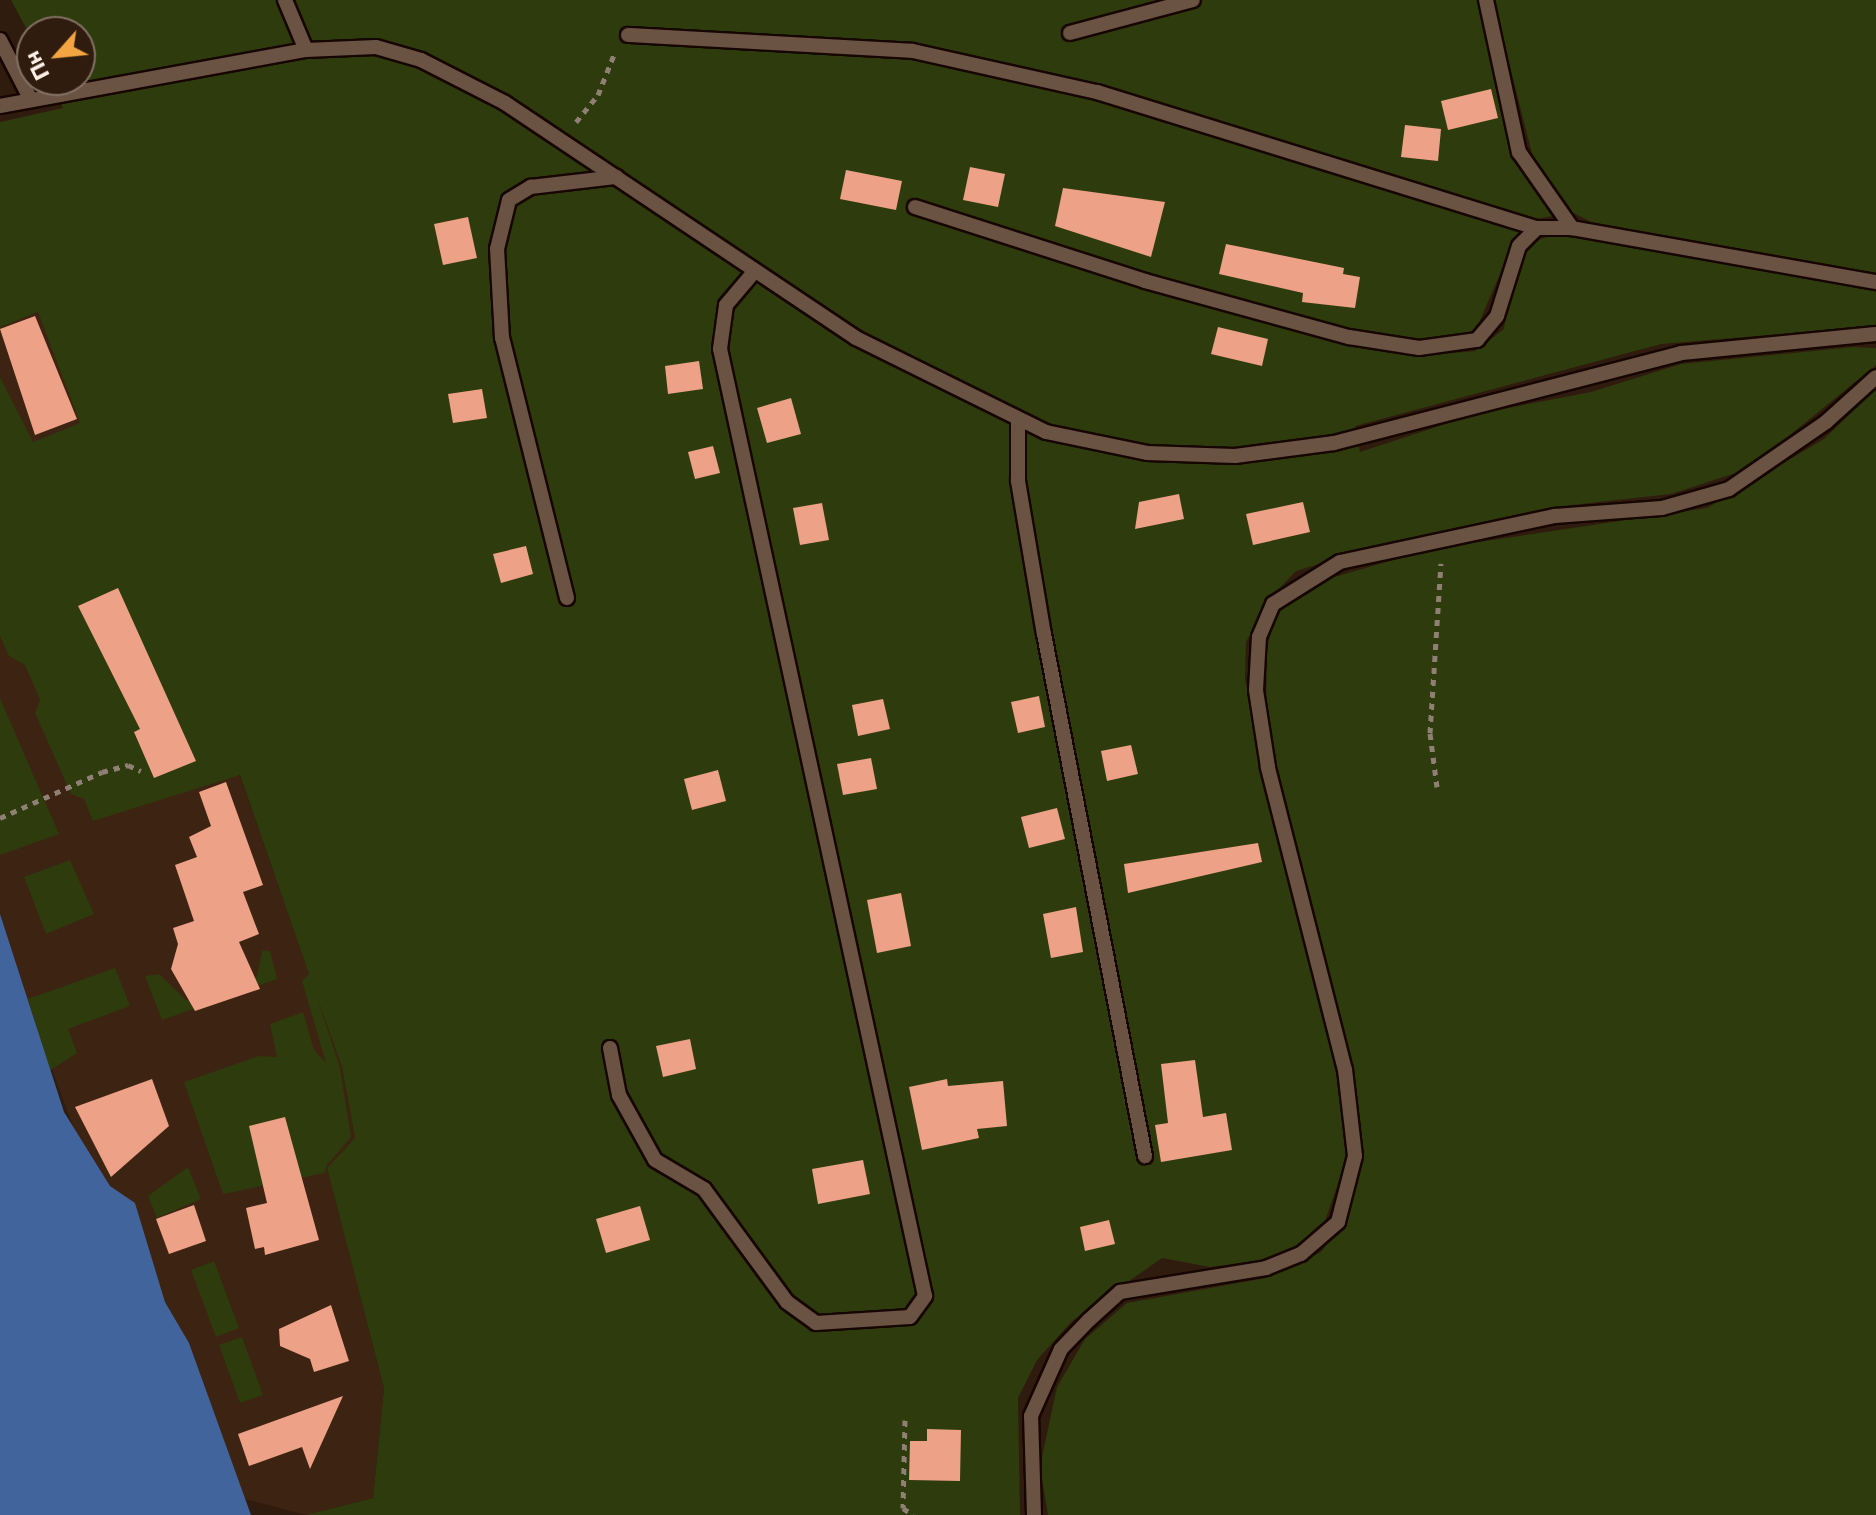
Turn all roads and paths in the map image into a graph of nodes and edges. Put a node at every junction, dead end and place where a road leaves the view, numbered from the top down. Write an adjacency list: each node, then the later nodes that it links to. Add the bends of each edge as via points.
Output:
1 (285, 0): 7 (lane)
2 (1193, 0): 4 (lane)
3 (1486, 0): 14 (lane, via 1519,152)
4 (1070, 33)
5 (628, 35): 10 (path, via 598,95); 13 (lane, via 913,51 1112,96)
6 (0, 40): 8 (lane)
7 (306, 50): 8 (lane); 10 (lane, via 376,47 421,60)
8 (30, 98): 9 (lane)
9 (0, 106)
10 (556, 138): 11 (lane)
11 (616, 177): 15 (lane); 21 (lane, via 531,187 509,200 497,249 502,338)
12 (915, 207): 13 (lane, via 1145,281 1349,337 1419,348 1477,340 1497,316 1519,246)
13 (1537, 228): 14 (lane)
14 (1572, 228): 16 (lane)
15 (753, 273): 19 (lane, via 856,338); 25 (lane, via 726,305 720,349 925,1296 910,1317 816,1323 787,1302 704,1189 655,1160 619,1095)
16 (1876, 282)
17 (1876, 334): 19 (lane, via 1681,353 1334,443 1235,456 1147,453)
18 (1876, 377): 20 (lane, via 1826,422 1729,489 1662,508 1555,516)
19 (1018, 421): 26 (lane, via 1018,481 1044,634)
20 (1442, 538): 23 (path, via 1430,733); 29 (lane, via 1340,562 1301,581 1273,604 1259,637 1256,690 1268,767 1345,1070 1355,1156 1338,1222 1301,1254 1266,1268 1120,1292 1089,1320 1061,1349 1031,1416)
21 (567, 598)
22 (141, 771): 24 (path, via 128,765 102,772)
23 (1437, 787)
24 (0, 818)
25 (610, 1048)
26 (1145, 1156)
27 (905, 1420): 28 (path, via 903,1508)
28 (913, 1515)
29 (1034, 1515)

